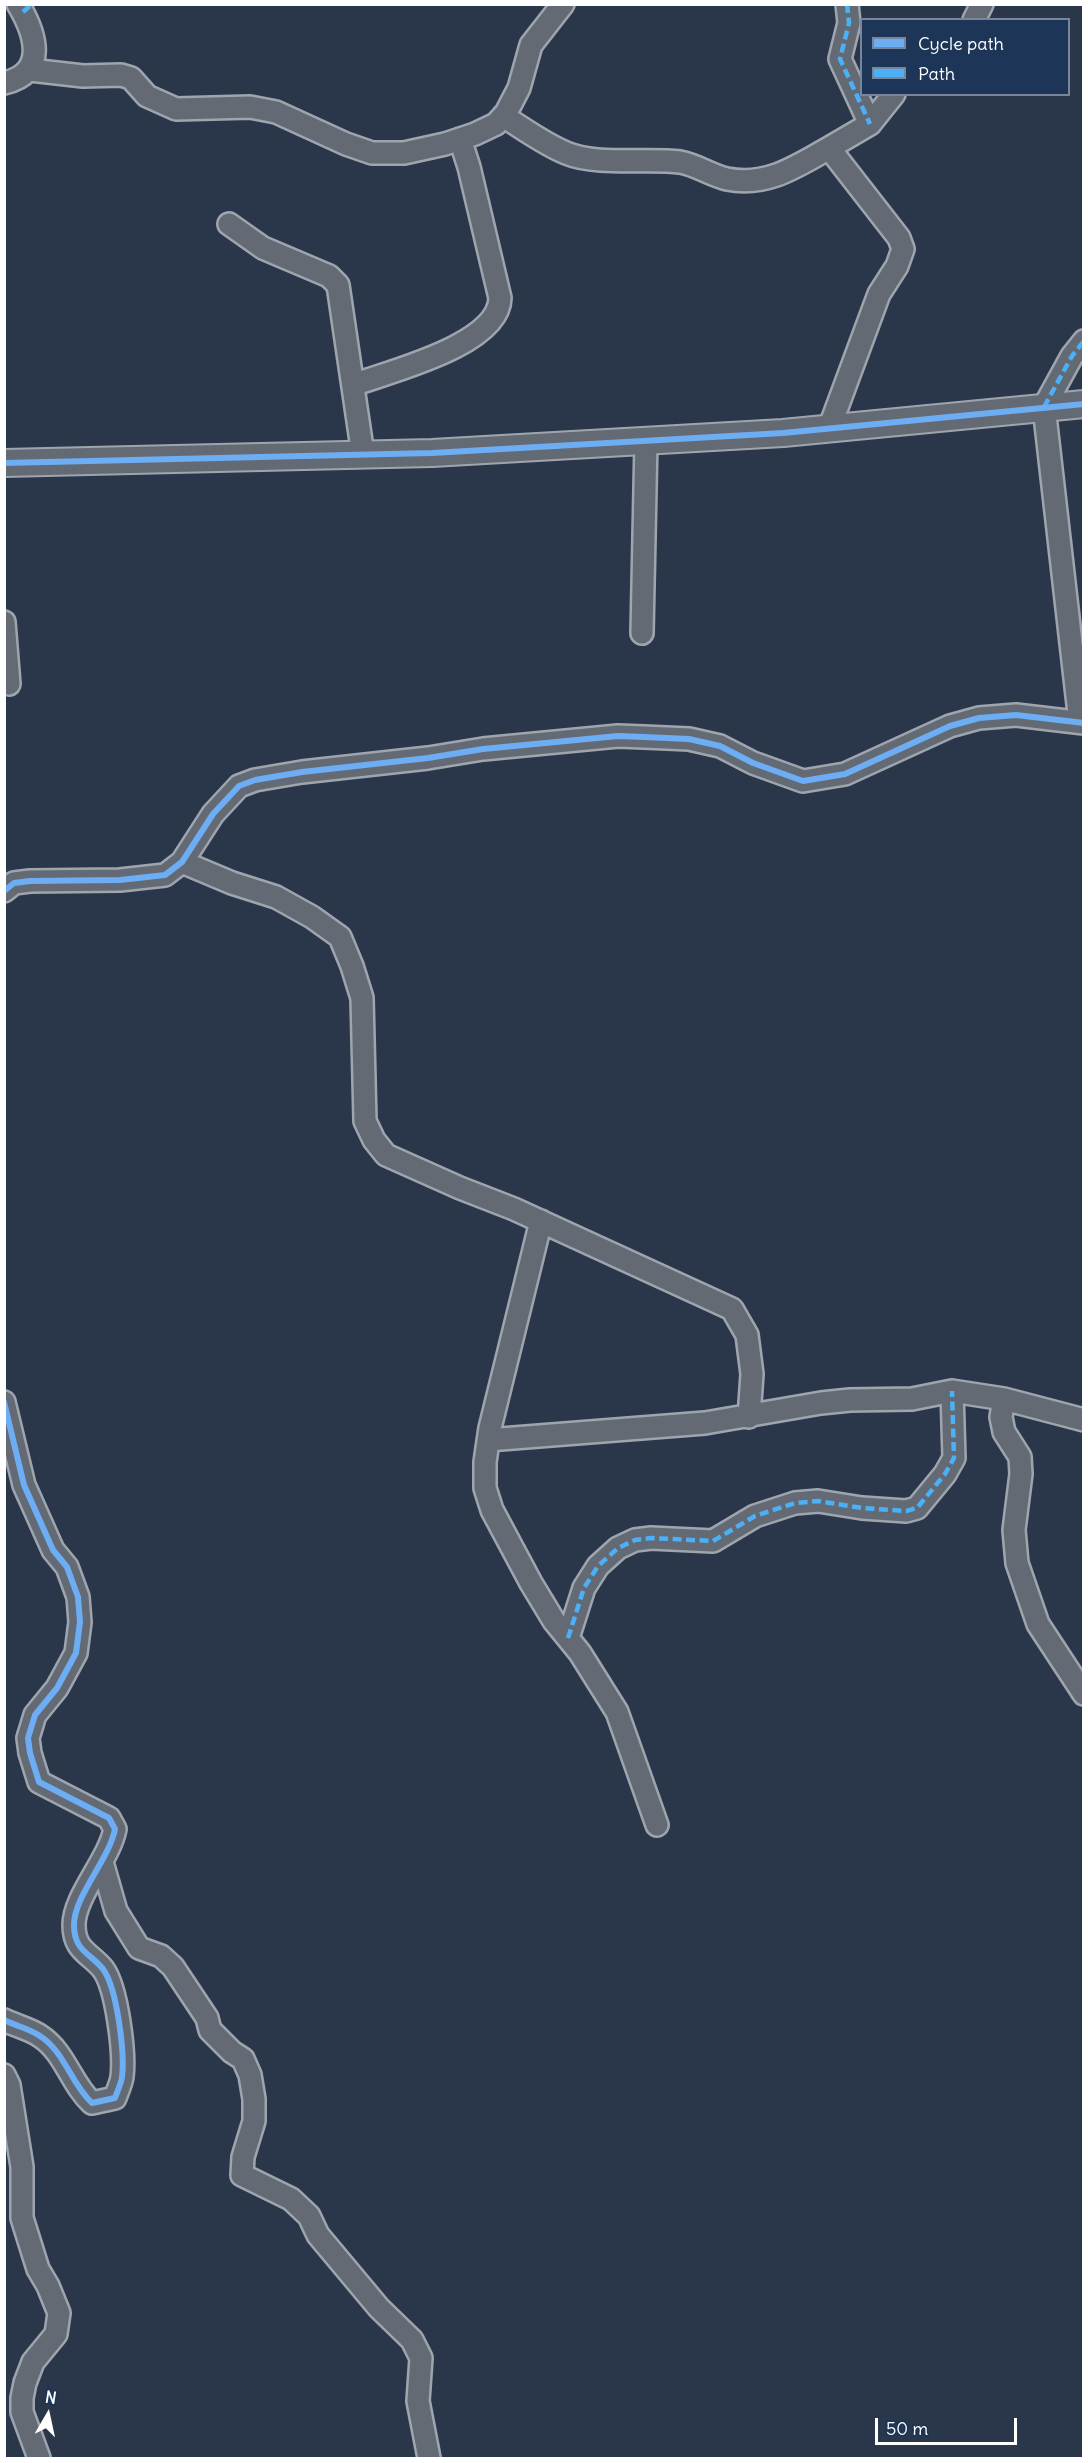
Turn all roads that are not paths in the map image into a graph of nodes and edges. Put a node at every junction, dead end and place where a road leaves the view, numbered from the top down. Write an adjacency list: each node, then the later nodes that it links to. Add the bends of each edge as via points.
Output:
1 (563, 4): 9 (street, via 531,45 519,88)
2 (847, 4): 10 (street, via 849,23 840,59)
3 (982, 4): 5 (street)
4 (25, 7): 6 (street, via 34,45)
5 (975, 18)
6 (30, 70): 7 (street); 11 (street, via 83,76 121,75 131,78 147,96 176,108 250,107 276,112 372,153 425,150)
7 (4, 83)
8 (892, 96): 10 (street)
9 (503, 116): 11 (street, via 496,124); 12 (street, via 568,154 620,161 678,162 743,181 774,178)
10 (870, 124): 12 (street)
11 (460, 139): 15 (street, via 500,298 497,313 485,329 469,340)
12 (829, 148): 18 (street, via 899,238 903,249 879,294)
13 (229, 224): 15 (street, via 263,248 321,273 338,285)
14 (1083, 340): 17 (street)
15 (353, 385): 20 (street)
16 (1083, 404): 17 (street)
17 (1044, 407): 18 (street); 25 (street)
18 (829, 429): 19 (street)
19 (646, 441): 20 (street); 23 (street)
20 (363, 455): 21 (street)
21 (4, 463)
22 (4, 622): 24 (street)
23 (642, 633)
24 (9, 684)
25 (1080, 717): 26 (street, via 979,718 950,726 844,774 803,781 753,764 720,746 644,736 483,749 278,776 239,786 213,814)
26 (182, 862): 27 (street, via 165,875 30,881 14,883); 28 (street, via 276,897 340,937 362,998 365,1121 386,1155)
27 (4, 891)
28 (541, 1221): 32 (street, via 732,1309 747,1335 752,1374); 34 (street)
29 (951, 1391): 30 (street); 32 (street, via 912,1399 821,1403); 35 (street, via 954,1458 916,1508 906,1511 818,1501 795,1503 755,1516 713,1541 635,1540 618,1548 593,1573 581,1594)
30 (1004, 1398): 33 (street); 36 (street, via 1004,1432 1020,1457 1014,1530 1017,1563 1038,1624)
31 (4, 1402): 38 (street, via 24,1485 53,1550 67,1568 78,1597 80,1622 76,1653 57,1688 34,1715 28,1738 30,1753 39,1782 109,1818 115,1829)
32 (749, 1417): 34 (street)
33 (1083, 1420)
34 (488, 1440): 35 (street, via 485,1488 492,1510 531,1583)
35 (568, 1638): 37 (street, via 617,1712)
36 (1083, 1694)
37 (657, 1825)
38 (102, 1862): 39 (street, via 78,1906 74,1923 75,1939 110,1983 122,2059 122,2079 115,2098 93,2103 83,2095 56,2050 39,2035); 42 (street, via 116,1911 139,1948 161,1956 173,1967 207,2018 210,2030 247,2067 254,2121 242,2175 291,2199 309,2216 318,2235 379,2308 412,2340 421,2358 418,2400)
39 (4, 2020)
40 (4, 2075): 41 (street, via 22,2167 22,2218 38,2269 59,2313 56,2334 33,2362 22,2398 22,2412)
41 (39, 2458)
42 (429, 2458)

